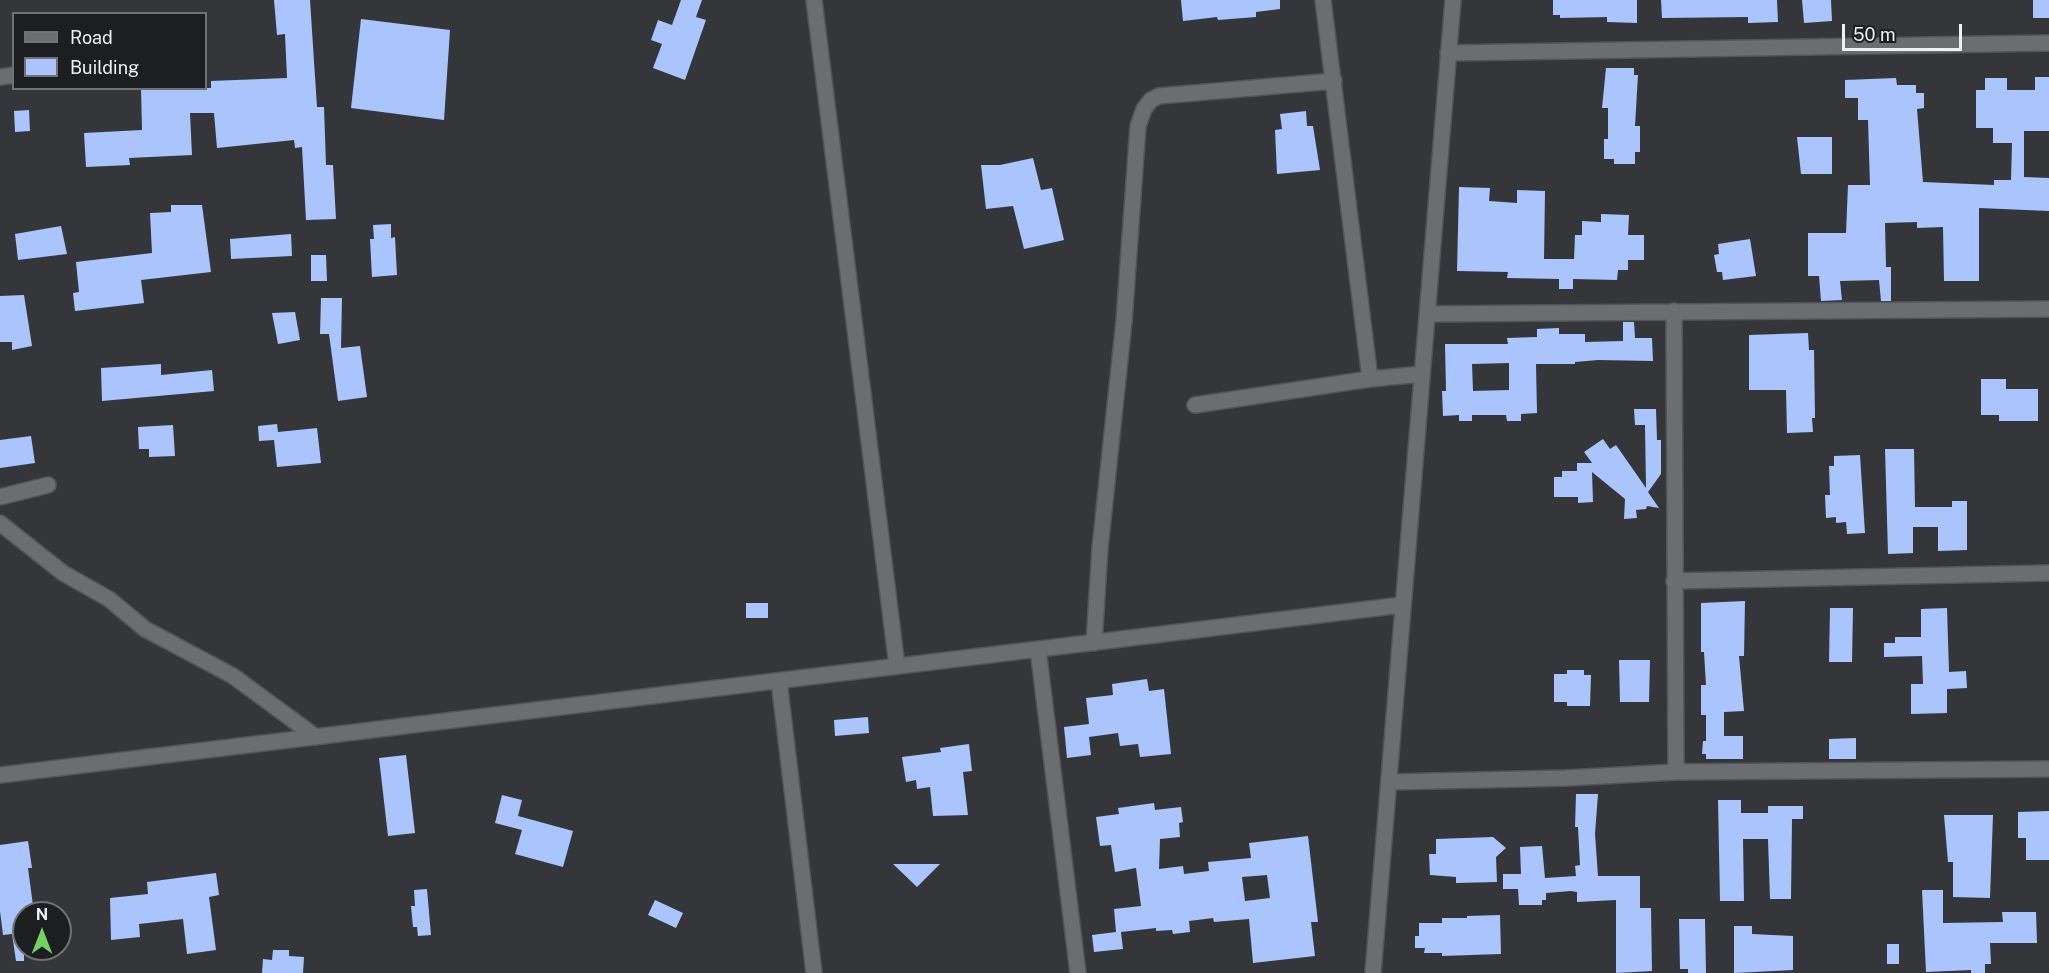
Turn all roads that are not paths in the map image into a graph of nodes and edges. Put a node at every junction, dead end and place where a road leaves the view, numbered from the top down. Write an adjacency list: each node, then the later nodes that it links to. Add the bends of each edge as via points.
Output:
1 (814, 0): 21 (street)
2 (1323, 0): 6 (street)
3 (1453, 0): 5 (street)
4 (2049, 43): 5 (street)
5 (1448, 53): 9 (street)
6 (1334, 81): 11 (street); 19 (street, via 1159,96 1144,109 1138,126)
7 (2049, 309): 8 (street)
8 (1674, 311): 9 (street); 17 (street)
9 (1427, 314): 10 (street)
10 (1422, 374): 11 (street); 18 (street)
11 (1370, 379): 12 (street)
12 (1195, 405)
13 (48, 484): 14 (street)
14 (0, 497)
15 (0, 522): 23 (street, via 63,573 109,599 145,629 233,676)
16 (2049, 573): 17 (street)
17 (1674, 581): 25 (street)
18 (1402, 605): 19 (street); 27 (street)
19 (1094, 643): 20 (street)
20 (1038, 649): 21 (street); 29 (street)
21 (897, 666): 22 (street)
22 (779, 681): 23 (street); 28 (street)
23 (315, 736): 26 (street)
24 (2049, 769): 25 (street)
25 (1676, 772): 27 (street)
26 (0, 775)
27 (1390, 782): 30 (street)
28 (814, 973)
29 (1078, 973)
30 (1373, 973)

